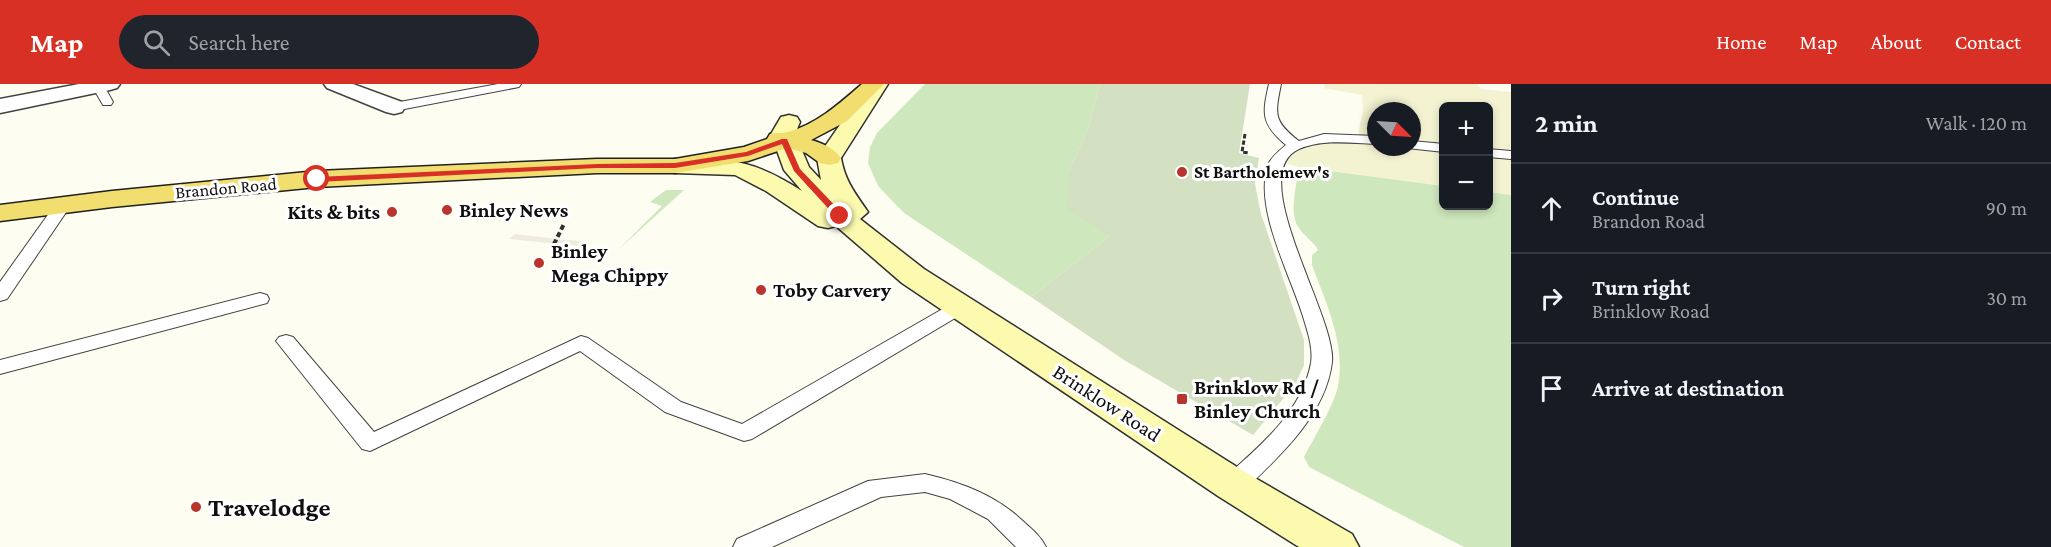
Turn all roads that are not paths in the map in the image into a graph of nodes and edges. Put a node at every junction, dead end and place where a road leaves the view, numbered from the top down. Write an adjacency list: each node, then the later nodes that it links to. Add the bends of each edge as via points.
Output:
1 (333, 84): 8 (street)
2 (515, 84): 8 (lane)
3 (868, 84): 9 (main road)
4 (876, 84): 9 (main road, via 826,125); 16 (main road)
5 (1275, 84): 11 (lane, via 1269,111 1274,128)
6 (93, 89): 7 (street)
7 (0, 106)
8 (394, 107)
9 (786, 131): 16 (main road, Brandon Road); 17 (main road, Brandon Road); 18 (main road, Brandon Road, via 748,154); 21 (main road, Brinklow Road, via 797,170 840,216)
10 (1367, 140): 11 (lane, via 1331,137)
11 (1294, 144): 27 (lane, via 1276,161 1270,184 1280,229 1302,279 1320,338 1322,362 1313,393 1272,449)
12 (1421, 146): 13 (lane)
13 (1439, 148)
14 (1493, 153): 15 (lane)
15 (1511, 155)
16 (829, 158): 21 (main road, Brinklow Road, via 838,191)
17 (597, 166): 18 (main road, Brandon Road); 19 (main road, Brandon Road, via 317,179)
18 (675, 166): 21 (main road, via 725,167 760,177)
19 (63, 205): 20 (main road, Brandon Road); 22 (lane)
20 (0, 213)
21 (884, 252): 24 (main road, Brinklow Road)
22 (0, 295)
23 (260, 299): 26 (lane)
24 (960, 307): 25 (lane, via 744,433 673,407 581,342 370,443); 27 (main road, Brinklow Road)
25 (286, 341)
26 (0, 367)
27 (1233, 485): 30 (main road, Brinklow Road)
28 (746, 547): 29 (lane, via 878,488 925,483 957,491 997,512)
29 (1033, 547)
30 (1336, 547)

